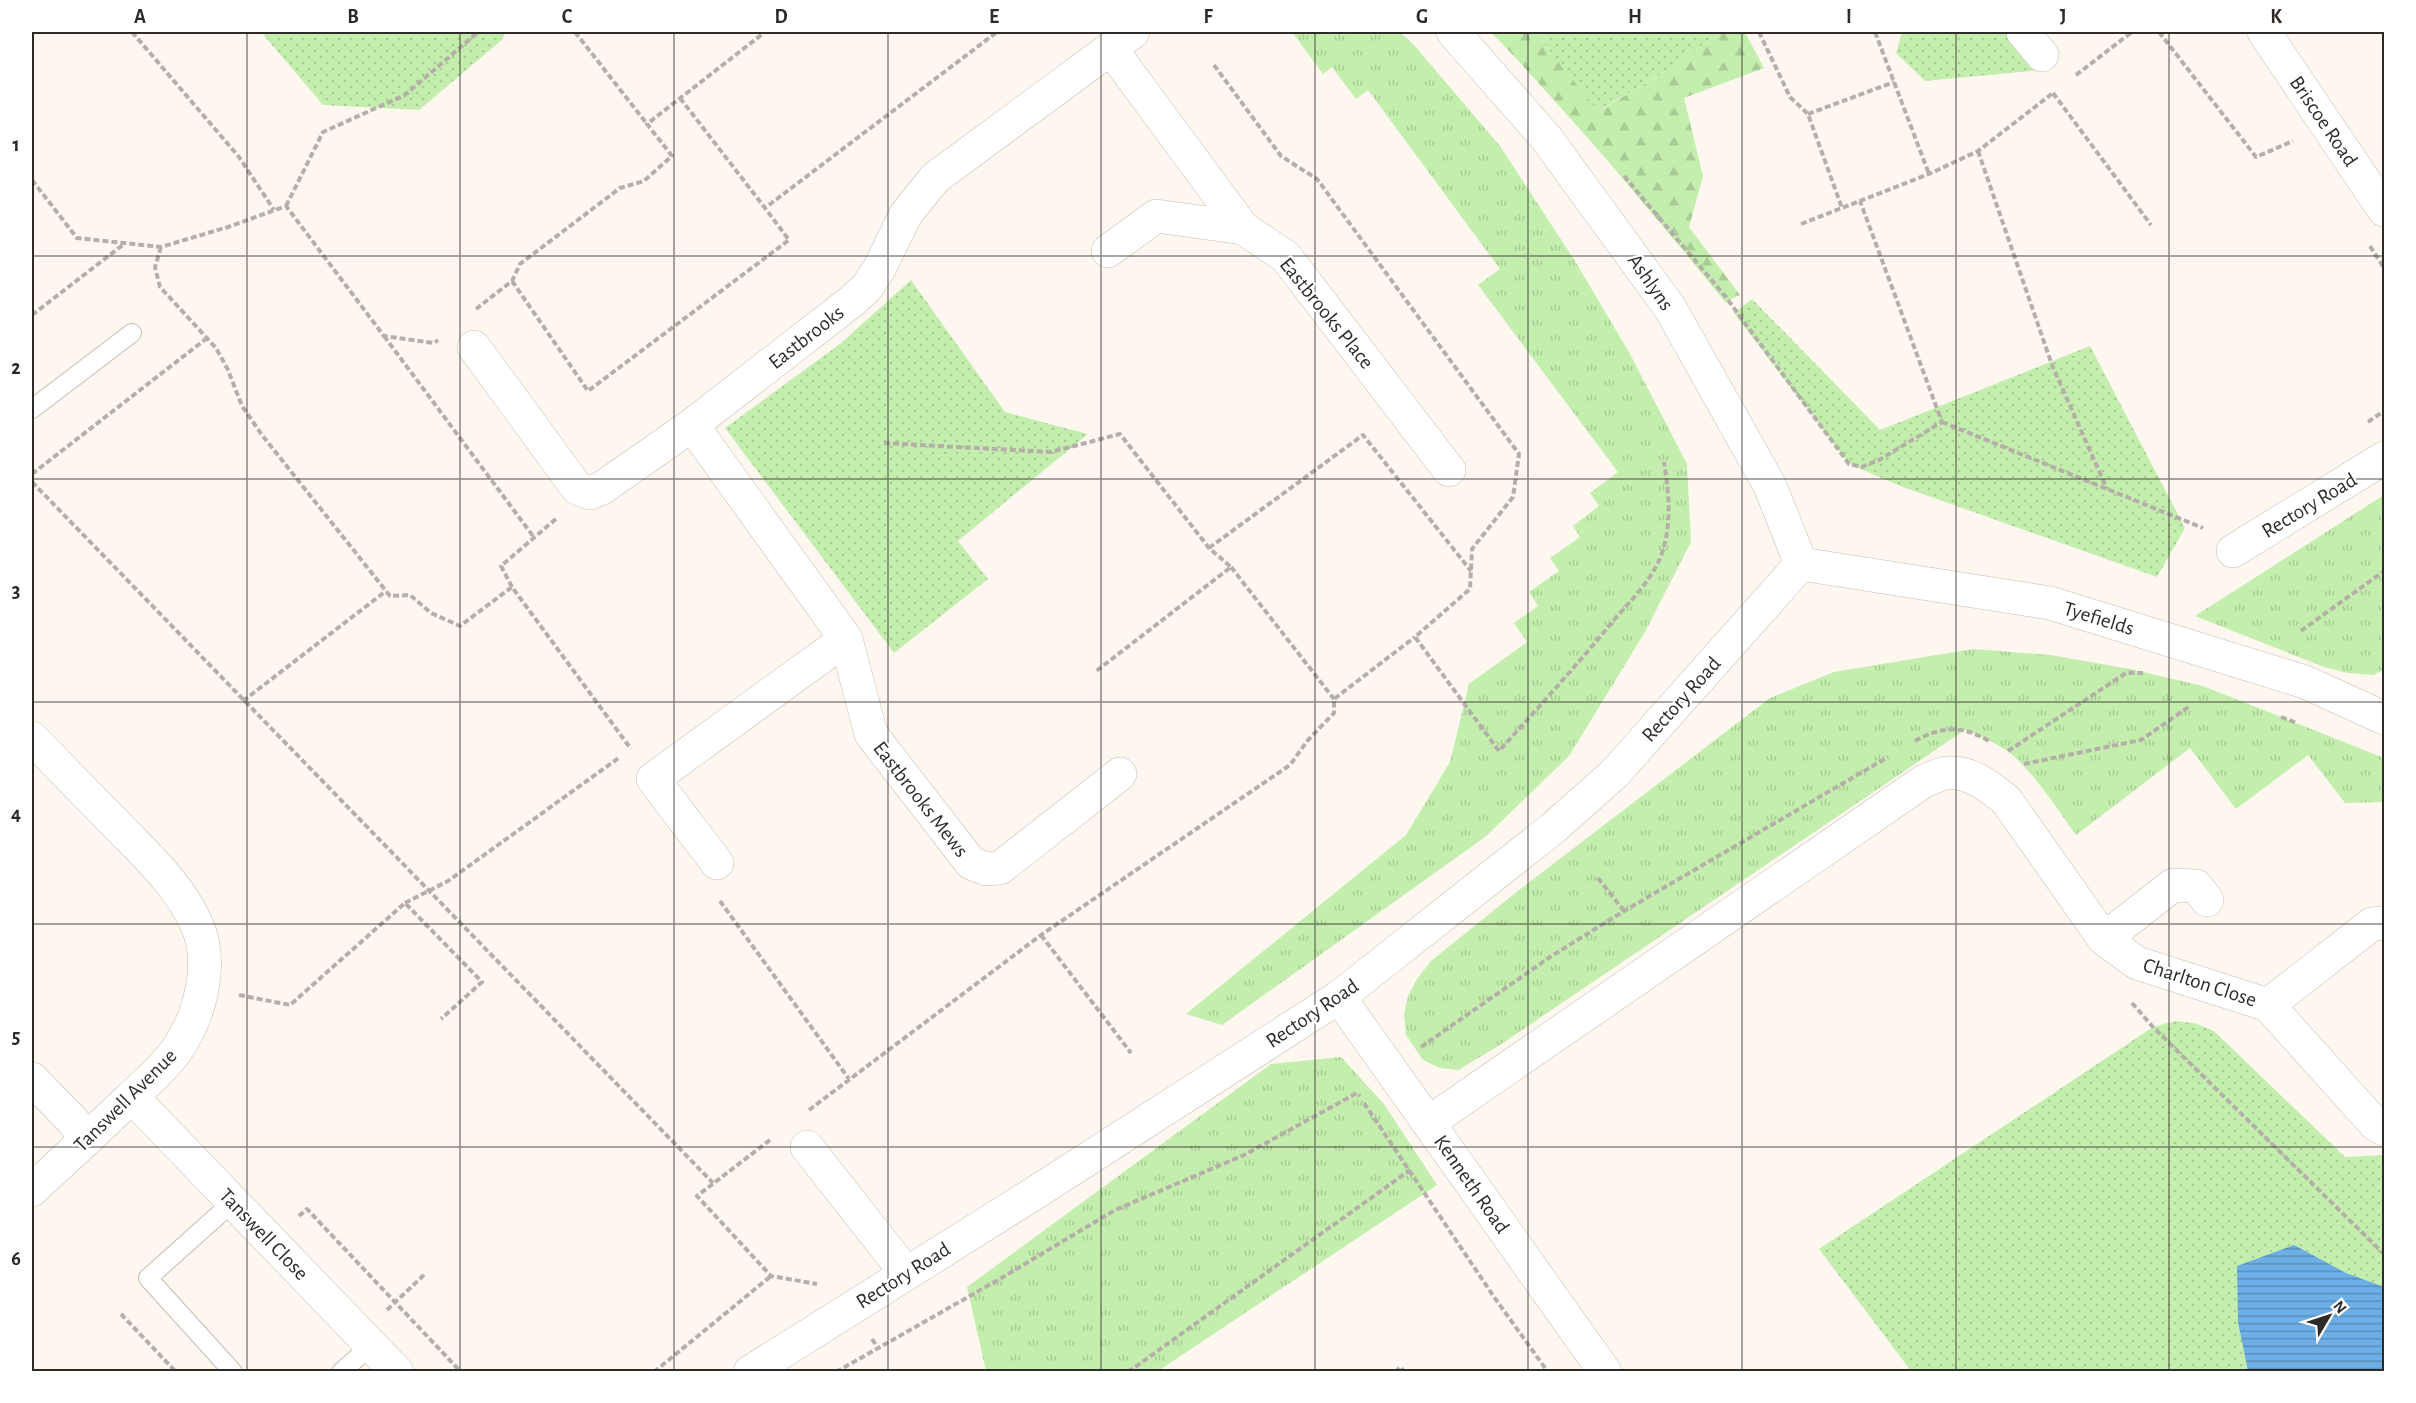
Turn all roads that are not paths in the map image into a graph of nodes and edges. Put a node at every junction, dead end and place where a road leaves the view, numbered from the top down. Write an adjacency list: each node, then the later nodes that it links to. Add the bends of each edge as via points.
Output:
1 (1453, 32): 14 (street, Ashlyns, via 1547,139 1670,308 1770,486)
2 (2264, 32): 4 (street, Briscoe Road)
3 (1122, 40): 5 (street, Eastbrooks Place); 10 (street, Eastbrooks, via 935,178 906,213 879,269 860,294)
4 (2385, 210)
5 (1243, 228): 6 (street, via 1156,216); 12 (street, Eastbrooks Place, via 1286,258)
6 (1107, 251)
7 (132, 333): 9 (lane)
8 (474, 347): 10 (street, Eastbrooks, via 577,488 590,493)
9 (32, 409)
10 (692, 425): 15 (street, Eastbrooks Mews)
11 (2385, 458): 13 (street, Rectory Road)
12 (1449, 470)
13 (2233, 551)
14 (1801, 564): 16 (street, Tyefields, via 2050,603 2305,682); 23 (street, Rectory Road, via 1614,774 1552,829)
15 (846, 639): 18 (street, Eastbrooks Mews, via 871,734 971,863 986,869 1000,868); 19 (street, via 654,779)
16 (2385, 718)
17 (32, 738): 26 (street, Tanswell Avenue, via 158,867 198,926 204,955 203,986 192,1021 177,1050)
18 (1120, 774)
19 (717, 863)
20 (2207, 900): 22 (street, via 2196,886 2173,885)
21 (2385, 923): 24 (street, via 2372,924)
22 (2104, 939): 24 (street, Charlton Close, via 2137,963); 27 (street, Charlton Close, via 2006,800 1975,778 1948,773 1924,781)
23 (1339, 997): 27 (street, Kenneth Road); 33 (street, Rectory Road)
24 (2268, 1005): 28 (street, Charlton Close, via 2375,1124)
25 (32, 1079): 29 (street)
26 (132, 1097): 29 (street, Tanswell Avenue); 32 (street, Tanswell Close)
27 (1428, 1123): 39 (street, Kenneth Road)
28 (2385, 1129)
29 (86, 1140): 31 (street, Tanswell Avenue)
30 (807, 1147): 33 (street)
31 (32, 1190)
32 (233, 1202): 34 (street, Tanswell Close); 36 (lane, via 148,1278)
33 (906, 1273): 35 (street, Rectory Road)
34 (376, 1330): 37 (lane); 38 (street, Tanswell Close)
35 (767, 1367)
36 (233, 1371)
37 (341, 1371)
38 (397, 1371)
39 (1605, 1371)

